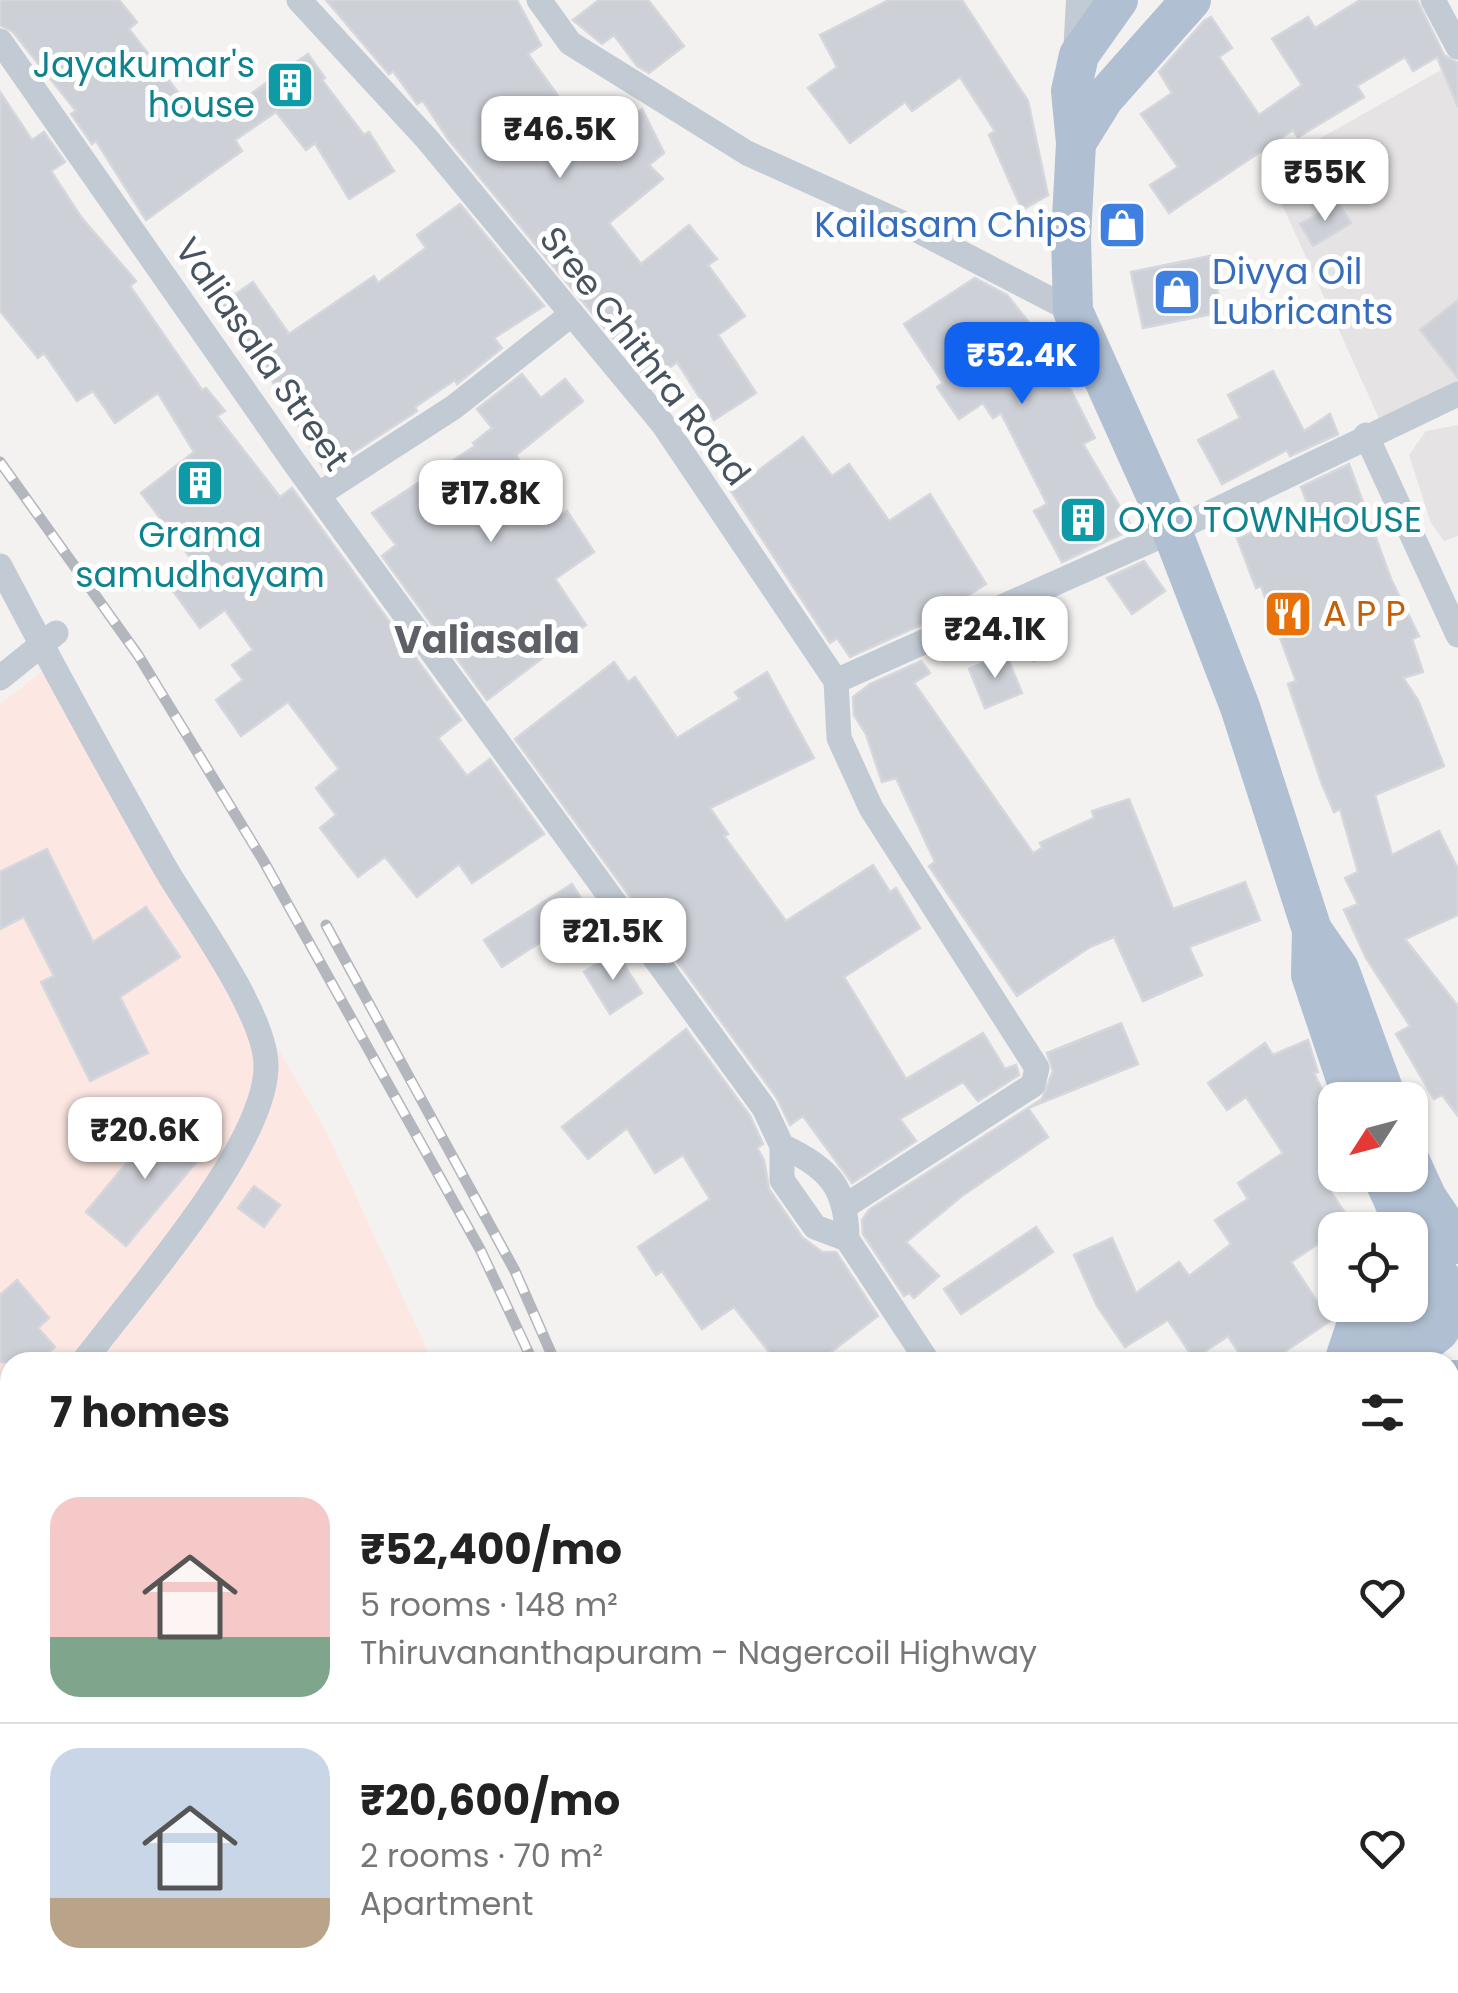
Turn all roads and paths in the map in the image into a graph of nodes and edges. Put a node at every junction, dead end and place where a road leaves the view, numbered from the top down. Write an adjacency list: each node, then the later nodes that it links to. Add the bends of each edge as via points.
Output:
1 (299, 0): 12 (street, Sree Chithra Road, via 427,139)
2 (539, 0): 11 (street, via 570,42 747,152)
3 (1082, 0): 9 (street)
4 (1118, 0): 9 (main road)
5 (1433, 0): 7 (street)
6 (1182, 3): 10 (main road)
7 (1456, 40)
8 (0, 41): 15 (street, Valiasala Street)
9 (1079, 55): 10 (main road, via 1071,91)
10 (1076, 143): 11 (main road)
11 (1074, 311): 16 (main road)
12 (572, 314): 15 (street, via 454,407); 21 (street, Sree Chithra Road, via 663,424)
13 (1458, 394): 14 (street)
14 (1366, 435): 16 (street); 18 (street)
15 (318, 496): 25 (street, Valiasala Street, via 764,1108)
16 (1172, 531): 21 (street); 22 (main road, via 1240,707)
17 (0, 566): 19 (street)
18 (1458, 634)
19 (48, 638): 20 (street); 33 (street, via 252,1013 267,1070 255,1114 225,1172)
20 (0, 678)
21 (836, 681): 27 (street, Sree Chithra Road, via 840,738 871,808 1037,1068 1032,1085)
22 (1312, 930): 23 (main road, via 1310,975); 24 (main road, via 1339,968)
23 (1347, 1082)
24 (1380, 1082)
25 (782, 1146): 27 (street, via 815,1161); 28 (street, via 782,1180 815,1226)
26 (1424, 1192): 29 (main road)
27 (847, 1205): 28 (street)
28 (847, 1239): 34 (street)
29 (1458, 1244)
30 (1428, 1260): 31 (main road)
31 (1457, 1300): 36 (main road, via 1418,1309); 37 (main road, via 1439,1331)
32 (1357, 1322): 35 (main road)
33 (91, 1352)
34 (921, 1352)
35 (1347, 1352)
36 (1365, 1352)
37 (1413, 1352)

